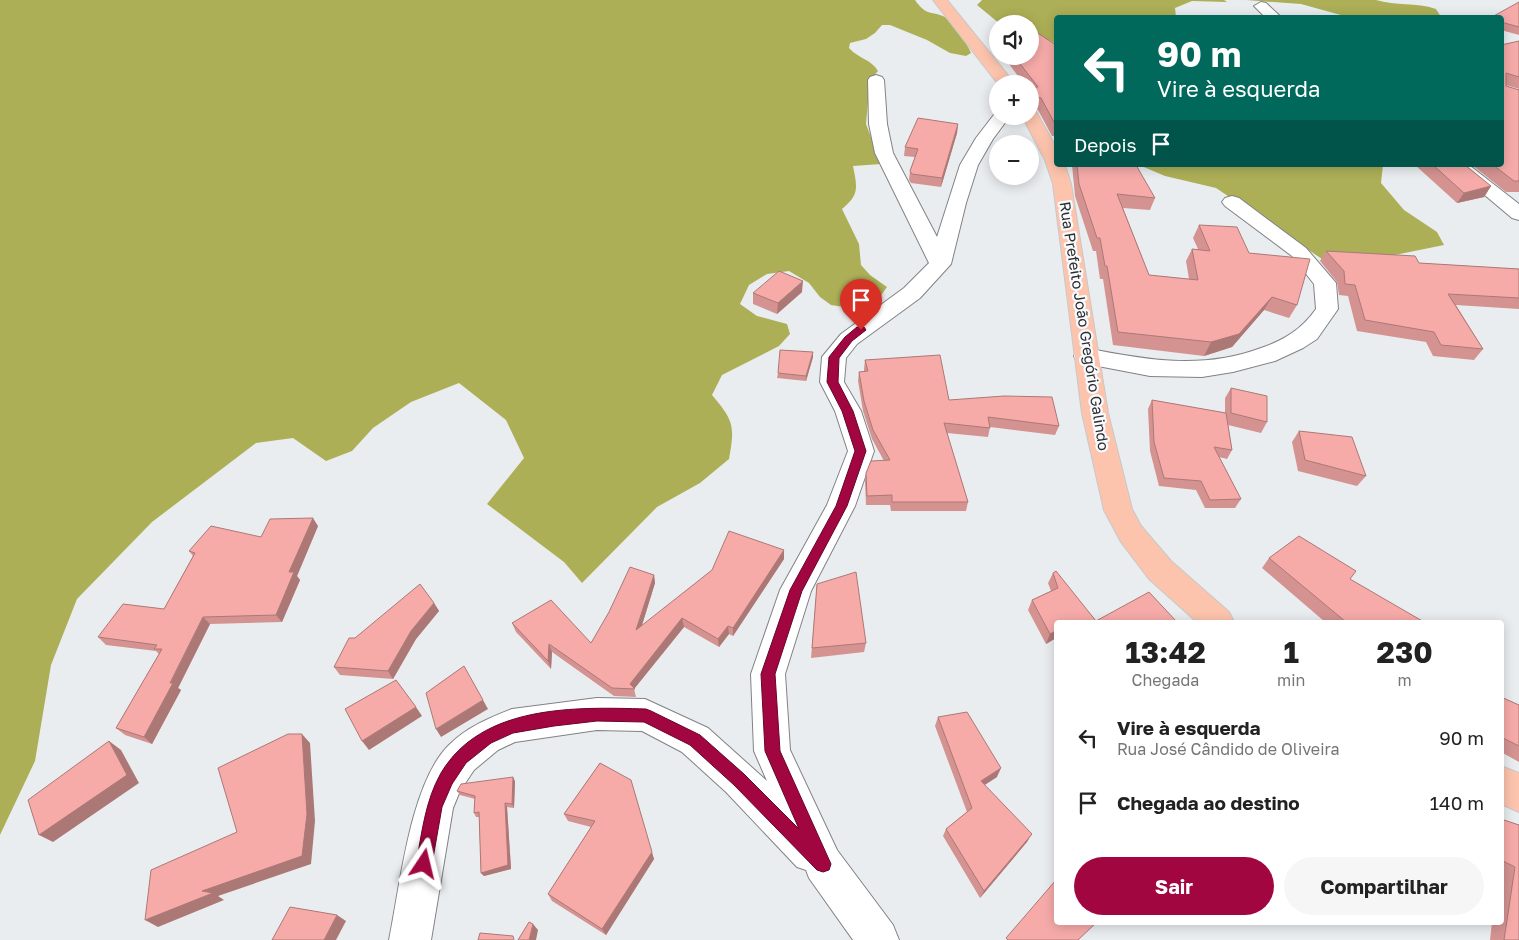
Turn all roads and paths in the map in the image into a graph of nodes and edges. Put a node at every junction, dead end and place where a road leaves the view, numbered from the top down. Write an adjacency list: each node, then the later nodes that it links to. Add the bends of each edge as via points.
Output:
1 (940, 0): 4 (main road)
2 (1261, 6): 3 (street)
3 (1272, 15)
4 (1000, 75)
5 (876, 80): 13 (street, via 878,124 884,153)
6 (995, 125): 13 (street, via 969,166)
7 (1035, 125): 8 (main road, Rua Prefeito João Gregório Galindo)
8 (1054, 160)
9 (1056, 167): 14 (main road, Rua Prefeito João Gregório Galindo, via 1062,184)
10 (1460, 167): 12 (street)
11 (1232, 202): 14 (street, via 1299,252 1325,283 1327,309 1307,336 1252,360 1189,370 1129,365)
12 (1519, 214)
13 (940, 264): 18 (street, via 912,293 849,339 834,357 832,382 848,411 861,451 842,506 796,590 768,674 772,751)
14 (1086, 356): 15 (main road, Rua Prefeito João Gregório Galindo, via 1095,412 1118,510 1131,534 1160,570)
15 (1216, 620)
16 (1504, 786): 17 (main road)
17 (1519, 793)
18 (823, 864): 19 (street, via 695,740 646,715 597,714 520,725 485,738 461,758 447,778 434,807); 20 (street)
19 (410, 940)
20 (878, 940)

